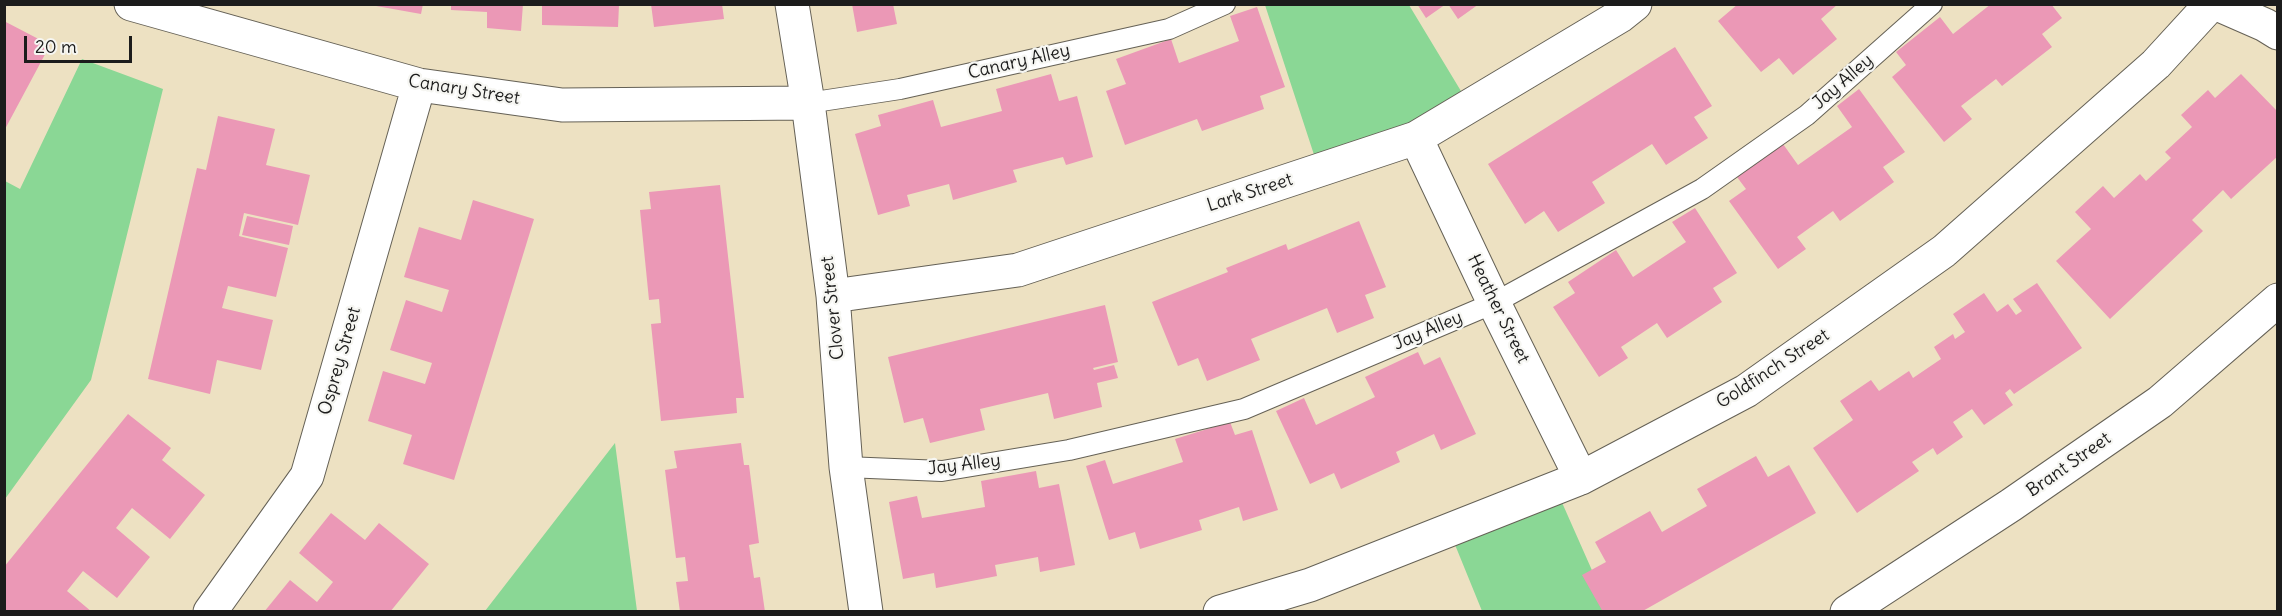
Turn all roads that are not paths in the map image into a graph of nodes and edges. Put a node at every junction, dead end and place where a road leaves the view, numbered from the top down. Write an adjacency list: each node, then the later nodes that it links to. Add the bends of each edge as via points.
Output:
1 (131, 4): 9 (street, Canary Street)
2 (792, 4): 10 (street, Clover Street)
3 (1225, 4): 10 (lane, Canary Alley, via 1169,29 900,89)
4 (1635, 4): 11 (street, Lark Street)
5 (1932, 4): 14 (lane, Jay Alley, via 1806,115 1702,189)
6 (2211, 4): 16 (street, Goldfinch Street, via 2156,64 1944,252 1746,391)
7 (2217, 4): 8 (street)
8 (2277, 33)
9 (419, 85): 10 (street, Canary Street, via 562,105); 17 (street, Osprey Street, via 307,476)
10 (808, 104): 12 (street, Clover Street)
11 (1416, 138): 12 (street, Lark Street, via 1018,270); 14 (street, Heather Street)
12 (833, 296): 15 (street, Clover Street)
13 (2277, 300): 20 (street, Brant Street, via 2160,402 2012,505)
14 (1494, 303): 15 (lane, Jay Alley, via 1244,409 1069,450 942,471); 16 (street, Heather Street)
15 (846, 467): 18 (street, Clover Street)
16 (1581, 478): 19 (street, Goldfinch Street, via 1310,585)
17 (210, 612)
18 (866, 612)
19 (1220, 612)
20 (1847, 612)

